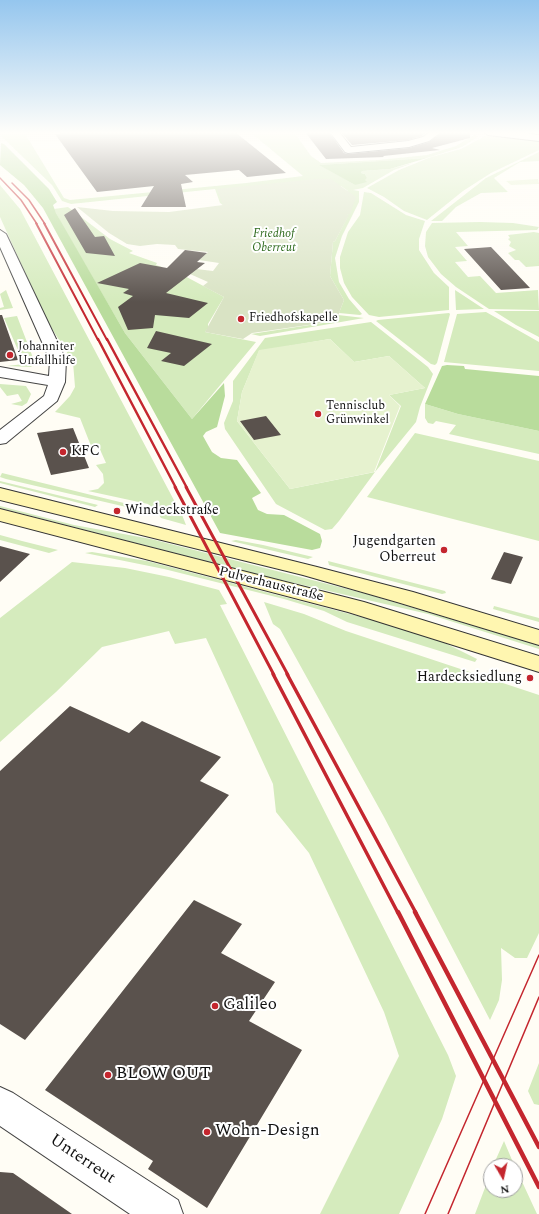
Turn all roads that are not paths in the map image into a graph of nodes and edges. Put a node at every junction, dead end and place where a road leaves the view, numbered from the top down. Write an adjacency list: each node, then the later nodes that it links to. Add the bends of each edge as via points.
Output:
1 (0, 234): 2 (street)
2 (6, 257): 4 (street, via 58,360)
3 (0, 372): 4 (street)
4 (57, 382): 5 (street, via 50,398)
5 (0, 439)
6 (0, 494): 8 (main road, Pulverhausstraße, via 310,571)
7 (0, 515): 11 (main road, Pulverhausstraße, via 356,607)
8 (486, 621): 9 (main road); 10 (main road, Pulverhausstraße)
9 (539, 627)
10 (539, 638)
11 (539, 664)
12 (0, 1105): 13 (street, Unterreut)
13 (164, 1214)

